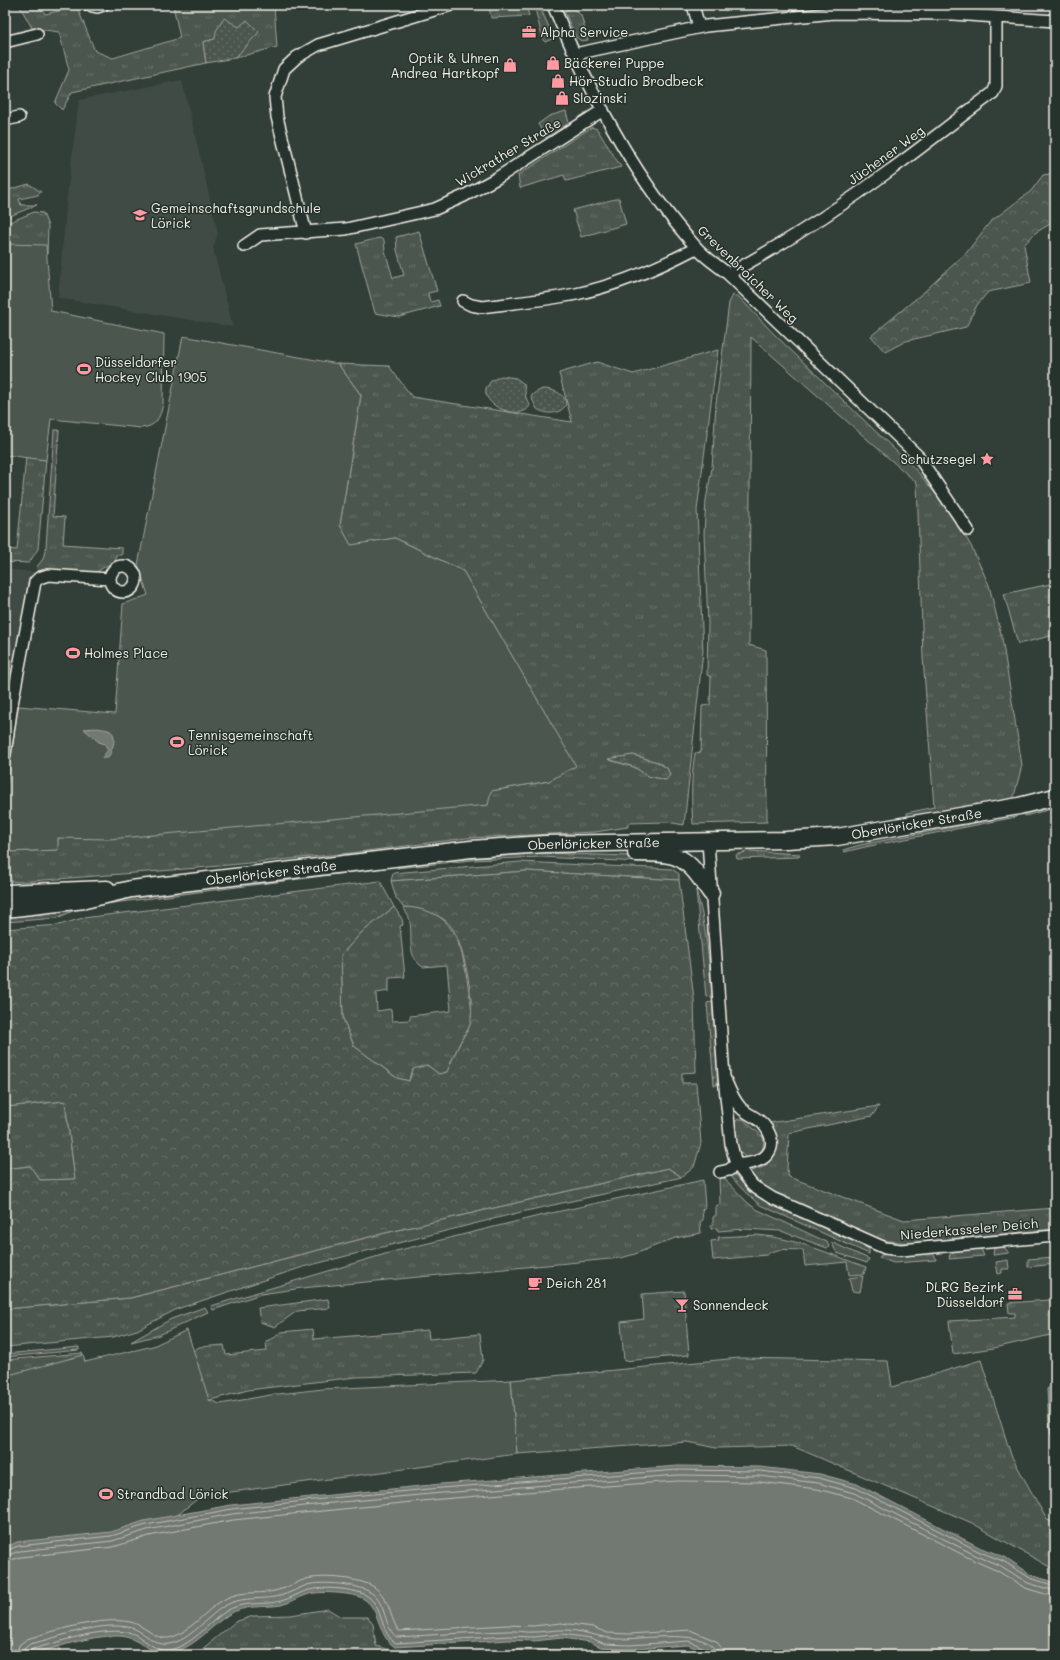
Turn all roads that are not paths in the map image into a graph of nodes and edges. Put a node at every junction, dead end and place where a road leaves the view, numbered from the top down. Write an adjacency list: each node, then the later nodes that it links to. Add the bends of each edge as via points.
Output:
1 (88, 5): 2 (street)
2 (103, 5)
3 (451, 5): 17 (street, via 318,45 296,57 284,69 275,96 277,117)
4 (553, 5): 13 (street, Grevenbroicher Weg)
5 (693, 5): 10 (street)
6 (830, 9): 7 (street); 10 (street)
7 (953, 10): 8 (street)
8 (996, 18): 9 (street); 20 (street, Jüchener Weg, via 996,86 993,93 840,206)
9 (1055, 21)
10 (699, 27): 13 (street)
11 (37, 34): 12 (street)
12 (5, 42)
13 (575, 54): 14 (street, Grevenbroicher Weg)
14 (603, 110): 17 (street, Wickrather Straße, via 497,178 435,209 346,229); 19 (street, Grevenbroicher Weg, via 648,185)
15 (19, 117): 16 (street)
16 (5, 120)
17 (306, 233): 18 (street, Wickrather Straße, via 260,235)
18 (244, 246)
19 (696, 248): 20 (street, Grevenbroicher Weg); 21 (street, via 631,278 576,294 482,307)
20 (728, 274): 22 (street, Grevenbroicher Weg, via 918,456)
21 (463, 301)
22 (968, 530)
23 (110, 579): 24 (street, via 48,575 35,582)
24 (9, 703): 25 (street)
25 (5, 754)
26 (1055, 797): 27 (main road, Oberlöricker Straße, via 1019,806 837,837)
27 (708, 841): 28 (main road, Oberlöricker Straße); 31 (street)
28 (596, 843): 29 (main road, Oberlöricker Straße, via 471,849); 31 (main road, via 609,852 674,855 694,869)
29 (131, 889): 30 (main road, Oberlöricker Straße, via 83,888); 32 (main road, Oberlöricker Straße, via 85,900)
30 (5, 892)
31 (711, 893): 33 (street)
32 (5, 909)
33 (724, 1077): 34 (street, via 731,1144); 34 (street, via 732,1097 762,1123 772,1145 770,1153 760,1161 745,1165)
34 (736, 1164): 35 (street, via 729,1170); 36 (street, Niederkasseler Deich, via 753,1186 772,1198 885,1248 907,1249)
35 (720, 1172)
36 (1055, 1236)

